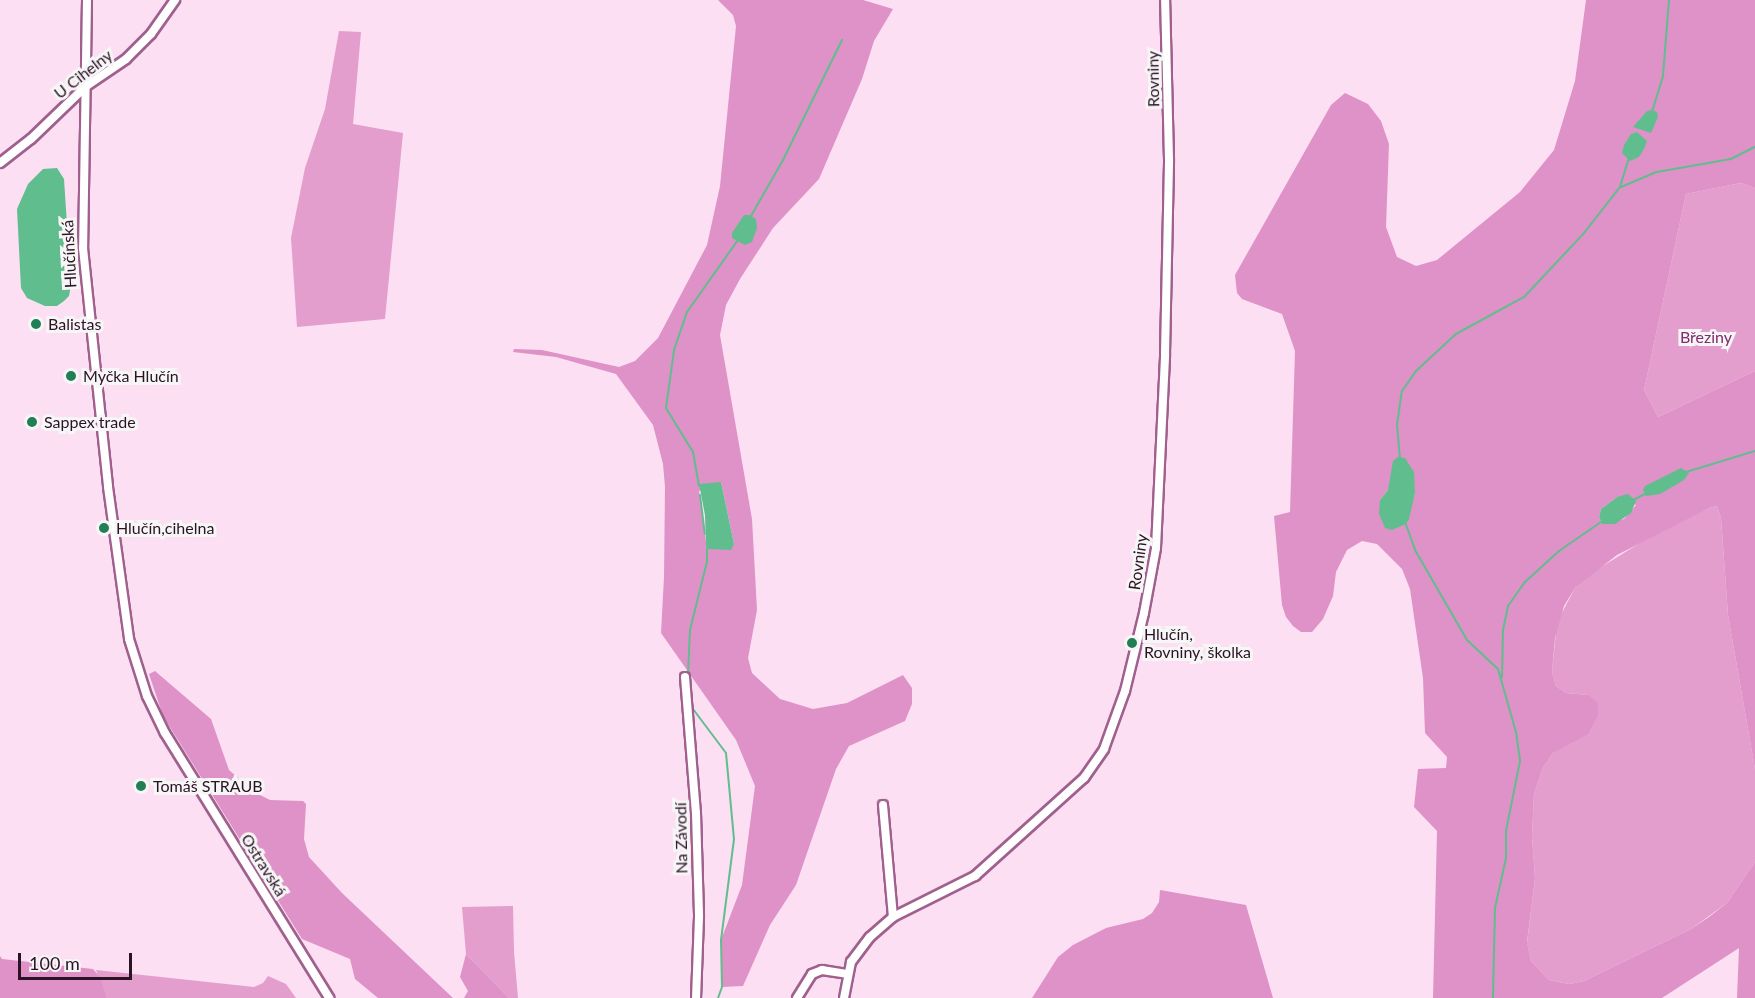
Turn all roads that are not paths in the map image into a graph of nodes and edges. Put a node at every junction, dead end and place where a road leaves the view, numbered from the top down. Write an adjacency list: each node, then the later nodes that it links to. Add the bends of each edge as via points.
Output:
1 (87, 0): 4 (street, Hlučínská)
2 (175, 0): 4 (street, U Cihelny, via 138,48)
3 (1165, 0): 9 (street, Rovniny, via 1169,159 1156,548 1125,691 1104,749 1075,788 975,876)
4 (85, 87): 5 (street, U Cihelny); 7 (street, Hlučínská, via 82,207 85,274 122,605 140,676)
5 (0, 163)
6 (685, 677): 12 (street, Na Závodí, via 696,813)
7 (173, 747): 11 (street, Ostravská)
8 (883, 805): 9 (street)
9 (893, 917): 10 (street, Rovniny, via 855,954)
10 (847, 974): 13 (street, via 822,970 812,974); 14 (street, Rovniny)
11 (329, 998)
12 (696, 998)
13 (797, 998)
14 (844, 998)

